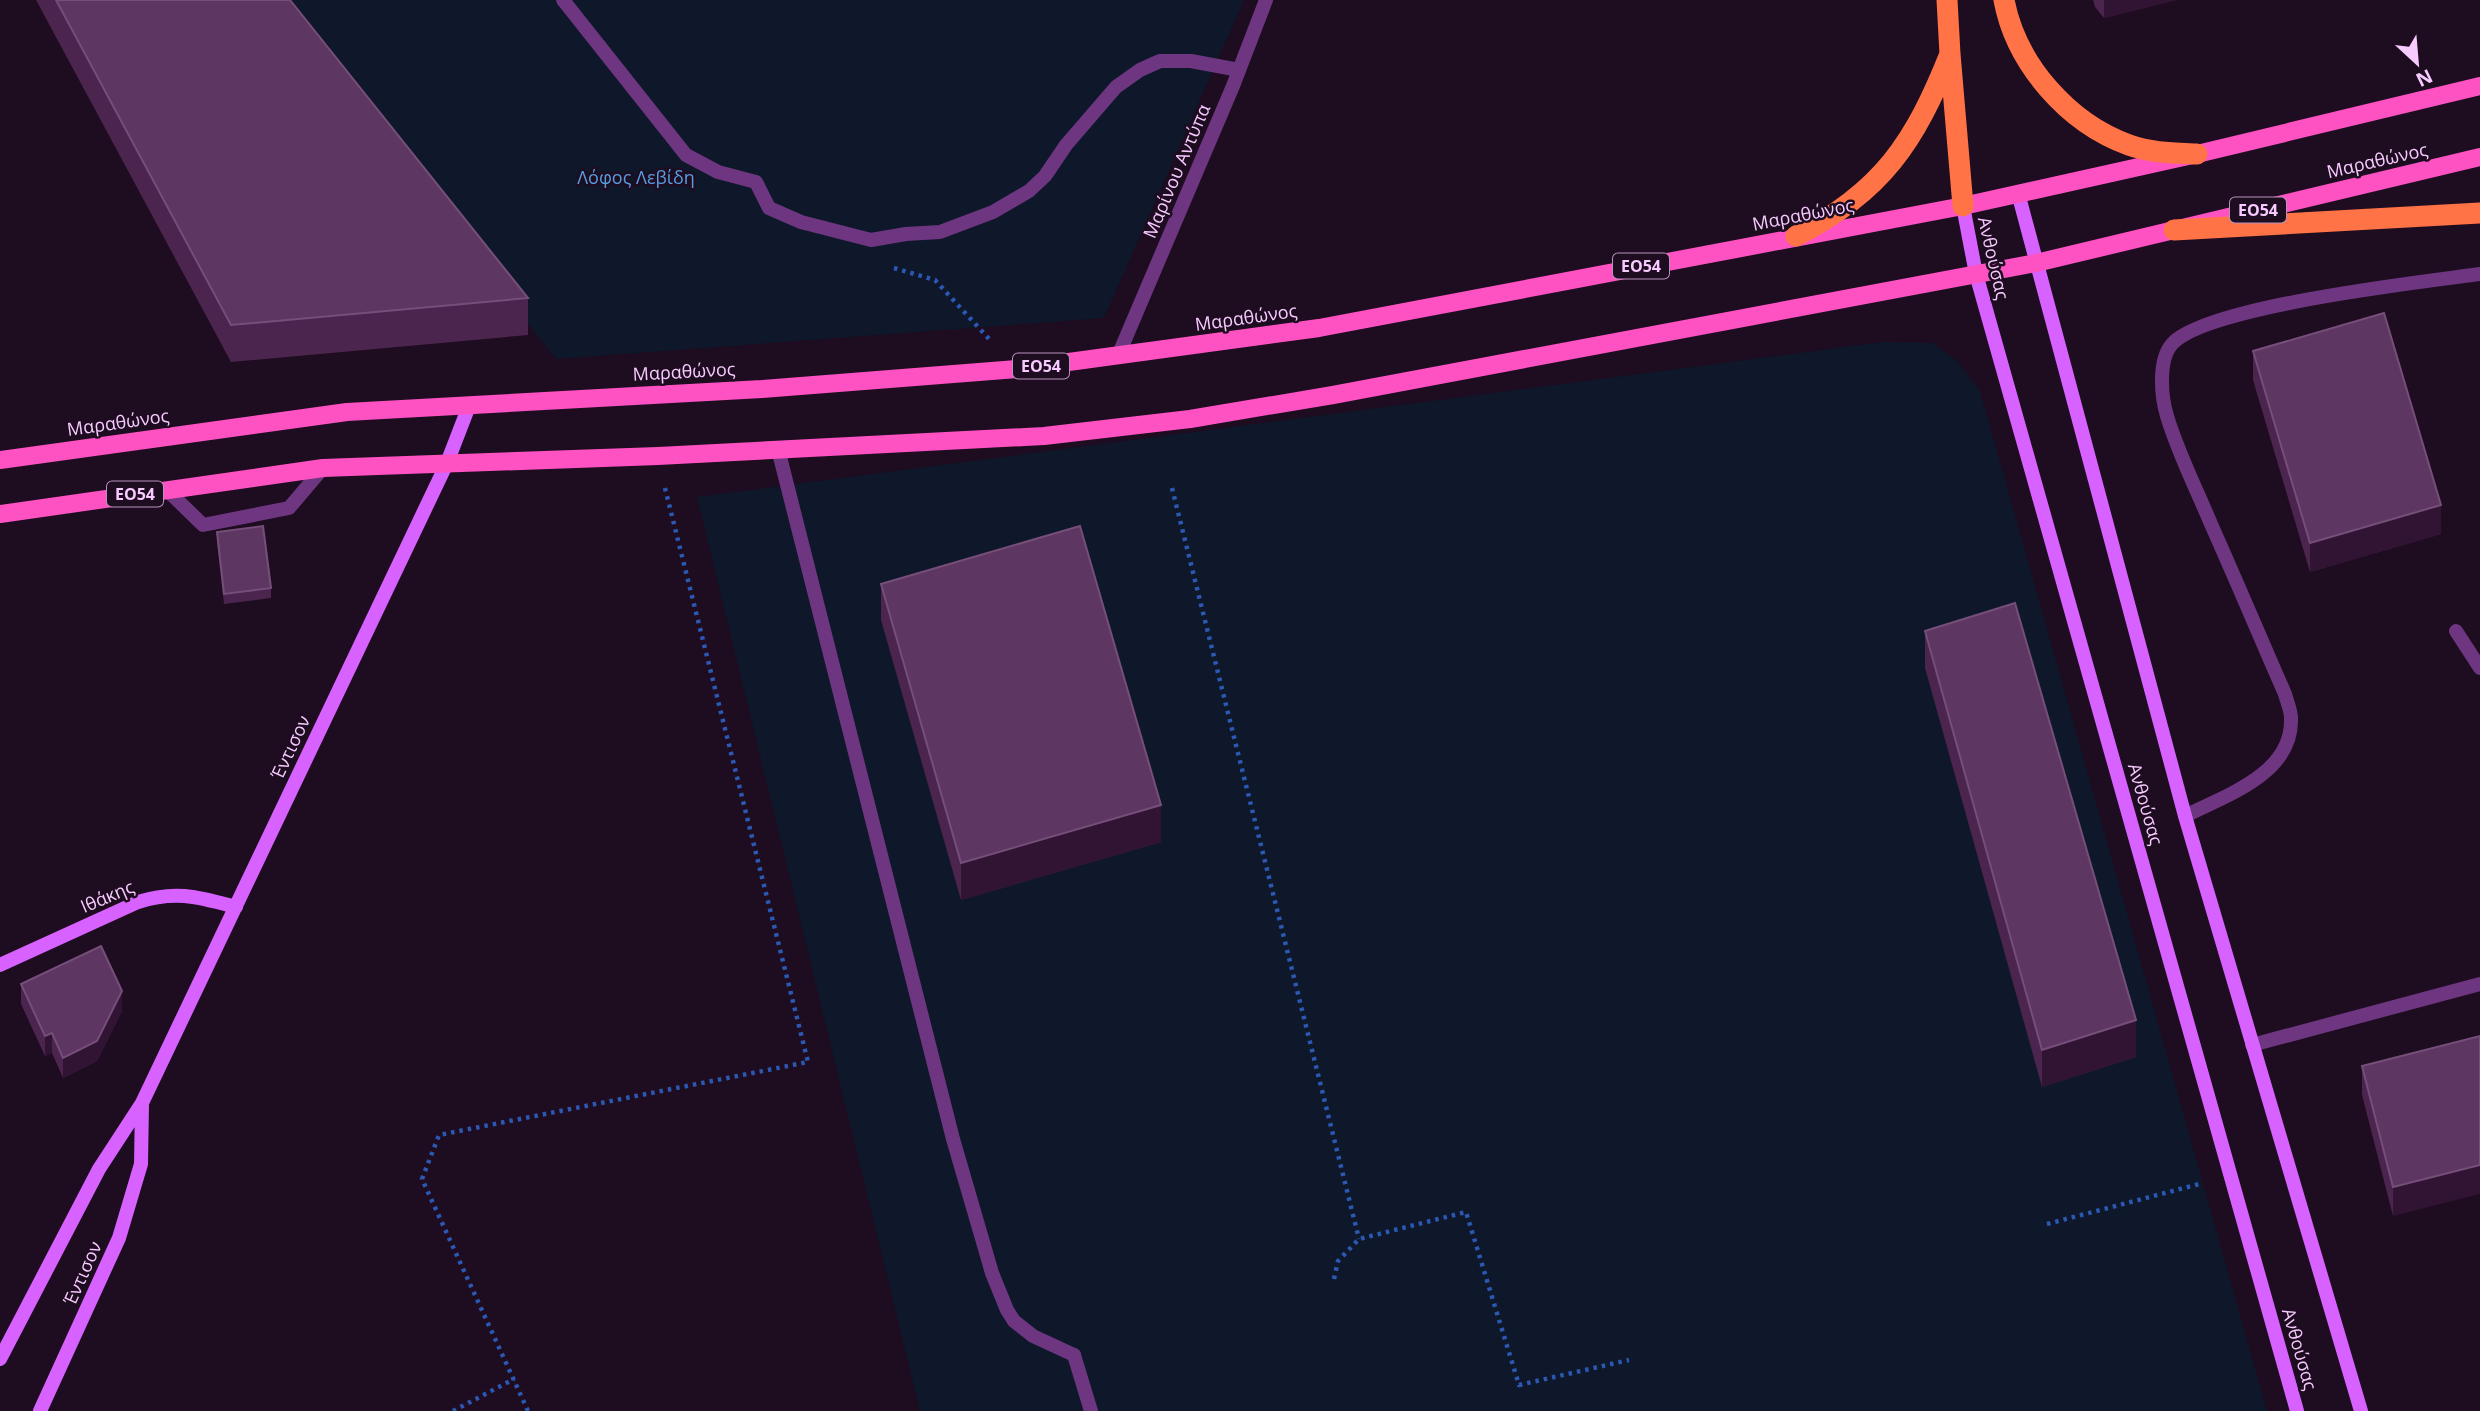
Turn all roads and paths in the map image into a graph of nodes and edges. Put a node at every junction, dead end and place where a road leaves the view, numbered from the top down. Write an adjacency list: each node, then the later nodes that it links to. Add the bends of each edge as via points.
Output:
1 (562, 0): 15 (street, via 686,155 718,173 756,182 769,208 801,222)
2 (1266, 0): 6 (street, Μαρίνου Αντύπα)
3 (1947, 0): 5 (highway)
4 (2004, 0): 8 (highway, via 2030,63 2060,102 2128,145 2157,153)
5 (1950, 54): 11 (highway); 14 (highway, via 1923,117 1894,161 1842,209)
6 (1239, 70): 15 (street, via 1191,61 1160,61 1140,70 1116,87 1045,176 1014,202 940,232); 19 (street, Μαρίνου Αντύπα)
7 (2480, 86): 8 (main road, Μαραθώνος / ΕΟ54)
8 (2197, 154): 10 (main road, Μαραθώνος / ΕΟ54)
9 (2480, 157): 13 (main road, Μαραθώνος / ΕΟ54)
10 (2018, 193): 11 (main road, Μαραθώνος / ΕΟ54); 16 (street, Ανθούσας)
11 (1963, 206): 14 (main road, Μαραθώνος / ΕΟ54); 17 (street, Ανθούσας)
12 (2480, 214): 13 (highway)
13 (2174, 230): 16 (main road, Μαραθώνος / ΕΟ54)
14 (1796, 236): 19 (main road, Μαραθώνος / ΕΟ54, via 1319,328)
15 (871, 240): 20 (path, via 886,265 936,280)
16 (2036, 263): 17 (main road, Μαραθώνος / ΕΟ54); 32 (street, Ανθούσας)
17 (1976, 274): 22 (main road, Μαραθώνος / ΕΟ54, via 1190,419 1044,436); 38 (street, Ανθούσας)
18 (2480, 274): 32 (street, Ανθούσας, via 2233,316 2197,328 2172,344 2161,371 2166,414 2285,694 2291,721 2283,751 2263,772)
19 (1118, 356): 20 (main road, Μαραθώνος / ΕΟ54)
20 (1017, 369): 21 (main road, Μαραθώνος / ΕΟ54)
21 (469, 406): 24 (main road, Μαραθώνος / ΕΟ54, via 347,412); 25 (street, Έντισον)
22 (778, 449): 23 (main road, Μαραθώνος / ΕΟ54); 48 (street, via 953,1139 992,1273 1014,1321 1033,1336 1074,1355)
23 (657, 456): 25 (main road, Μαραθώνος / ΕΟ54); 44 (path, via 808,1062 439,1135 422,1179)
24 (0, 460)
25 (447, 463): 26 (main road, Μαραθώνος / ΕΟ54); 33 (street, Έντισον)
26 (323, 468): 28 (main road, Μαραθώνος / ΕΟ54); 28 (street, via 289,508 203,525)
27 (1172, 488): 40 (path)
28 (167, 490): 29 (main road, Μαραθώνος / ΕΟ54)
29 (0, 514)
30 (2456, 631): 31 (street)
31 (2480, 668)
32 (2185, 816): 36 (street, Ανθούσας)
33 (236, 906): 34 (street, Ιθάκης, via 191,895 157,896); 37 (street, Έντισον)
34 (0, 965)
35 (2480, 984): 36 (street)
36 (2252, 1045): 50 (street, Ανθούσας)
37 (142, 1103): 42 (street, Έντισον, via 99,1169); 45 (street, Έντισον, via 141,1164 119,1238)
38 (2231, 1176): 39 (path); 49 (street, Ανθούσας)
39 (2047, 1224)
40 (1359, 1239): 41 (path, via 1338,1261); 43 (path, via 1466,1212 1519,1385)
41 (1334, 1279)
42 (0, 1359)
43 (1629, 1360)
44 (514, 1379): 46 (path); 47 (path)
45 (40, 1411)
46 (453, 1411)
47 (528, 1411)
48 (1091, 1411)
49 (2297, 1411)
50 (2361, 1411)

